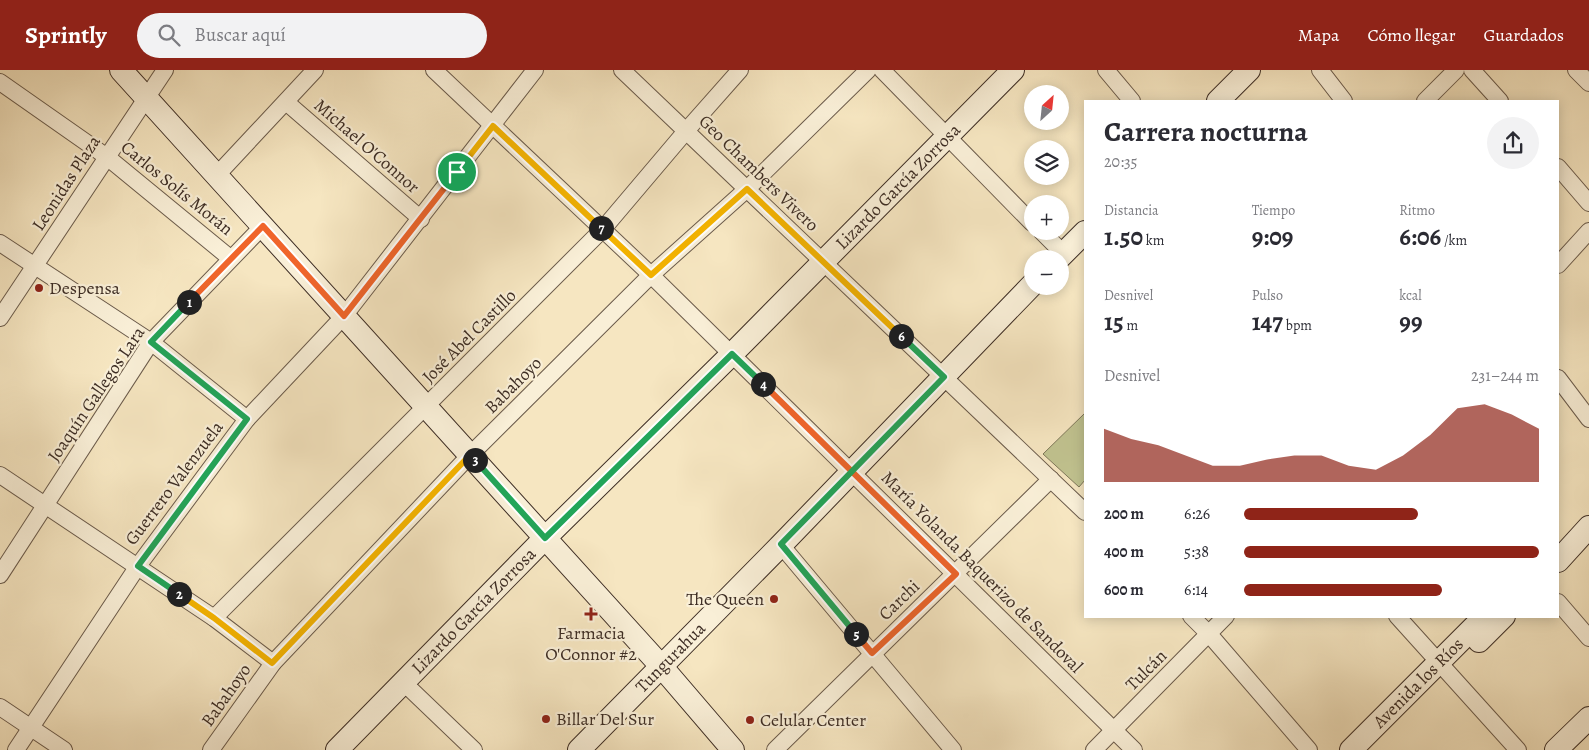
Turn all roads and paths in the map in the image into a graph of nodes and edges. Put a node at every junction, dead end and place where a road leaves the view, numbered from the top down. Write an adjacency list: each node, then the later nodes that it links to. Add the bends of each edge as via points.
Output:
1 (121, 70): 19 (street)
2 (165, 70): 19 (street, Leonidas Plaza)
3 (315, 70): 25 (street)
4 (434, 70): 26 (street, María Yolanda Baquerizo de Sandoval)
5 (536, 70): 26 (street, Guerrero Valenzuela)
6 (622, 70): 27 (street, Geo Chambers Vivero)
7 (740, 70): 27 (street, José Abel Castillo)
8 (868, 70): 32 (street, Babahoyo)
9 (882, 70): 28 (street)
10 (1013, 70): 28 (street, Lizardo García Zorrosa)
11 (1106, 70): 20 (street)
12 (1249, 70): 21 (street)
13 (1320, 70): 22 (street)
14 (1456, 70): 23 (street)
15 (1472, 70): 24 (street)
16 (1576, 70): 18 (street)
17 (0, 82): 29 (street, Carlos Solís Morán)
18 (1589, 84)
19 (147, 97): 29 (street, Leonidas Plaza); 31 (street)
20 (1131, 100)
21 (1219, 100)
22 (1343, 100)
23 (1426, 100)
24 (1499, 100)
25 (286, 102): 31 (street); 35 (street, Michael O'Connor)
26 (493, 126): 35 (street, Guerrero Valenzuela); 37 (street, María Yolanda Baquerizo de Sandoval)
27 (686, 131): 32 (street, Geo Chambers Vivero); 37 (street, José Abel Castillo)
28 (947, 136): 34 (street); 45 (street, Lizardo García Zorrosa)
29 (107, 156): 44 (street, Carlos Solís Morán); 47 (street, Leonidas Plaza)
30 (1559, 168): 33 (street)
31 (217, 175): 36 (street)
32 (747, 189): 45 (street, Geo Chambers Vivero); 48 (street, Babahoyo)
33 (1589, 203)
34 (1024, 215)
35 (420, 219): 50 (street, Guerrero Valenzuela)
36 (263, 226): 44 (street, Joaquín Gallegos Lara); 50 (street)
37 (603, 229): 48 (street, María Yolanda Baquerizo de Sandoval); 56 (street, José Abel Castillo)
38 (1589, 231): 46 (street)
39 (1084, 233): 43 (street)
40 (1048, 240): 42 (street)
41 (0, 242): 47 (street)
42 (1055, 250)
43 (1066, 250)
44 (230, 258): 52 (street, Joaquín Gallegos Lara)
45 (823, 261): 53 (street, Lizardo García Zorrosa); 54 (street, Geo Chambers Vivero)
46 (1559, 264)
47 (36, 266): 51 (street, Leonidas Plaza); 52 (street)
48 (651, 275): 53 (street, María Yolanda Baquerizo de Sandoval); 59 (street, Babahoyo)
49 (1024, 293): 54 (street, Tungurahua)
50 (344, 316): 56 (street); 57 (street, Guerrero Valenzuela)
51 (0, 318)
52 (151, 342): 57 (street); 63 (street, Joaquín Gallegos Lara)
53 (732, 354): 60 (street, María Yolanda Baquerizo de Sandoval); 67 (street, Lizardo García Zorrosa)
54 (944, 377): 60 (street, Tungurahua); 62 (street, Geo Chambers Vivero)
55 (1559, 379): 58 (street)
56 (427, 407): 59 (street); 75 (street, José Abel Castillo)
57 (247, 419): 71 (street, Guerrero Valenzuela)
58 (1589, 419)
59 (470, 455): 67 (street); 84 (street, Babahoyo)
60 (852, 471): 69 (street, Tungurahua); 72 (street, María Yolanda Baquerizo de Sandoval)
61 (0, 475): 63 (street)
62 (1051, 479): 65 (street, Geo Chambers Vivero); 72 (street, Carchi)
63 (46, 506): 71 (street); 73 (street, Joaquín Gallegos Lara)
64 (1589, 508): 68 (street)
65 (1084, 511)
66 (1589, 527): 70 (street)
67 (545, 538): 85 (street); 87 (street, Lizardo García Zorrosa)
68 (1559, 541)
69 (781, 544): 83 (street); 85 (street, Tungurahua)
70 (1559, 560)
71 (138, 566): 75 (street); 90 (street, Guerrero Valenzuela)
72 (956, 574): 83 (street, Carchi); 91 (street, María Yolanda Baquerizo de Sandoval)
73 (0, 575)
74 (1559, 603): 82 (street)
75 (214, 618): 84 (street)
76 (1193, 618): 81 (street)
77 (1224, 618): 81 (street, Tulcán)
78 (1399, 618): 86 (street)
79 (1483, 618): 86 (street, Avenida los Ríos)
80 (1502, 618): 86 (street, Avenida los Ríos)
81 (1209, 634): 91 (street, Tulcán); 104 (street)
82 (1589, 638)
83 (872, 653): 100 (street, Carchi); 101 (street)
84 (272, 663): 95 (street, Babahoyo)
85 (661, 666): 98 (street, Tungurahua); 99 (street)
86 (1443, 667): 105 (street, Avenida los Ríos); 106 (street, Avenida los Ríos); 107 (street)
87 (404, 683): 96 (street, Lizardo García Zorrosa); 97 (street)
88 (0, 707): 90 (street)
89 (1589, 718): 108 (street)
90 (31, 727): 93 (street, Guerrero Valenzuela); 94 (street)
91 (1114, 730): 102 (street, Tulcán); 103 (street, María Yolanda Baquerizo de Sandoval)
92 (1589, 737): 109 (street)
93 (16, 750)
94 (64, 750)
95 (211, 750)
96 (337, 750)
97 (474, 750)
98 (579, 750)
99 (733, 750)
100 (775, 750)
101 (953, 750)
102 (1094, 750)
103 (1134, 750)
104 (1308, 750)
105 (1352, 750)
106 (1371, 750)
107 (1518, 750)
108 (1556, 750)
109 (1576, 750)

